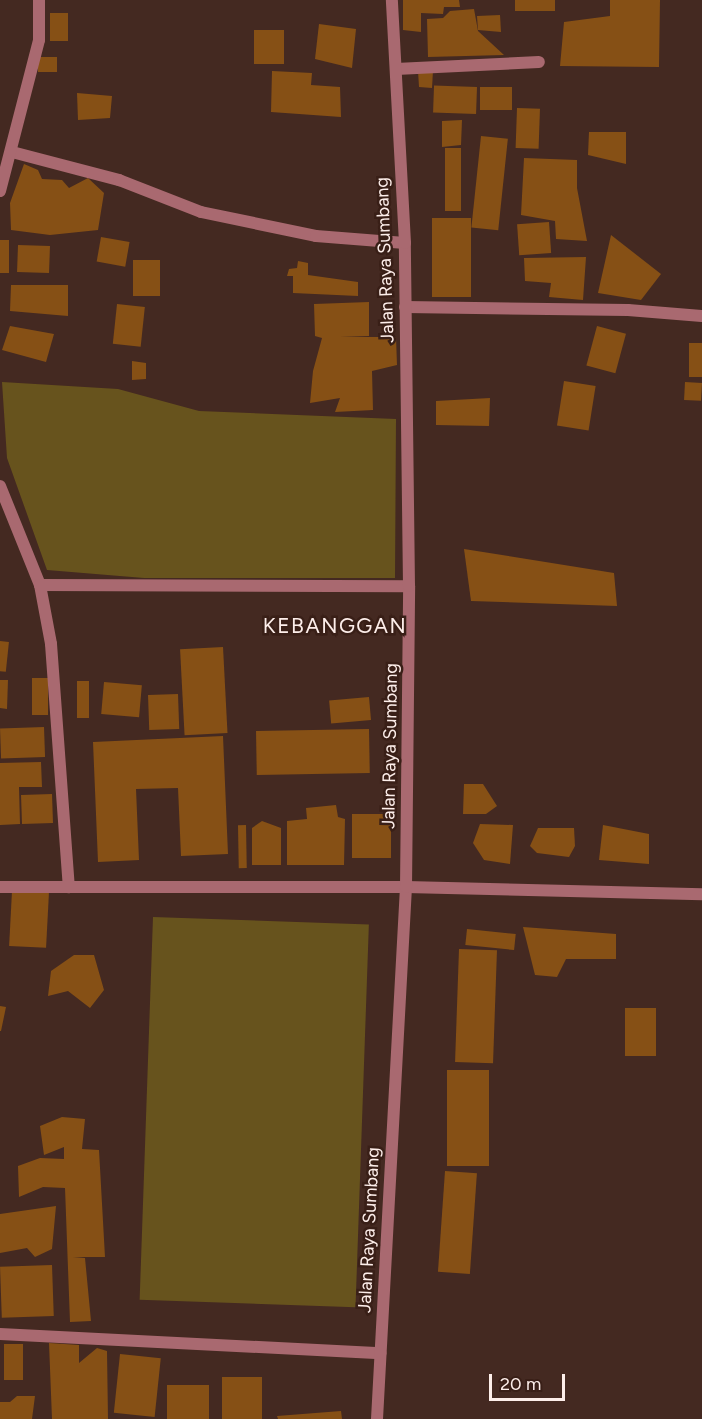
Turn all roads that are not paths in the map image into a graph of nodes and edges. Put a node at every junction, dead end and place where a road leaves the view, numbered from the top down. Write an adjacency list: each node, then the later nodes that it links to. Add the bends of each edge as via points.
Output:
1 (39, 0): 5 (street, via 39,40)
2 (392, 0): 4 (street, Jalan Raya Sumbang)
3 (539, 62): 4 (street)
4 (396, 69): 7 (street, Jalan Raya Sumbang)
5 (12, 152): 6 (street); 7 (street, via 118,180 201,212 316,236)
6 (0, 191)
7 (405, 243): 8 (street, Jalan Raya Sumbang)
8 (405, 307): 9 (street, via 628,310); 12 (street, Jalan Raya Sumbang)
9 (702, 316)
10 (0, 486): 11 (street)
11 (40, 585): 12 (street); 14 (street, via 51,644)
12 (409, 586): 15 (street, Jalan Raya Sumbang)
13 (0, 886): 14 (street)
14 (69, 887): 15 (street)
15 (406, 887): 16 (street); 18 (street, Jalan Raya Sumbang)
16 (702, 894)
17 (0, 1334): 18 (street)
18 (381, 1353): 19 (street, Jalan Raya Sumbang)
19 (377, 1419)

